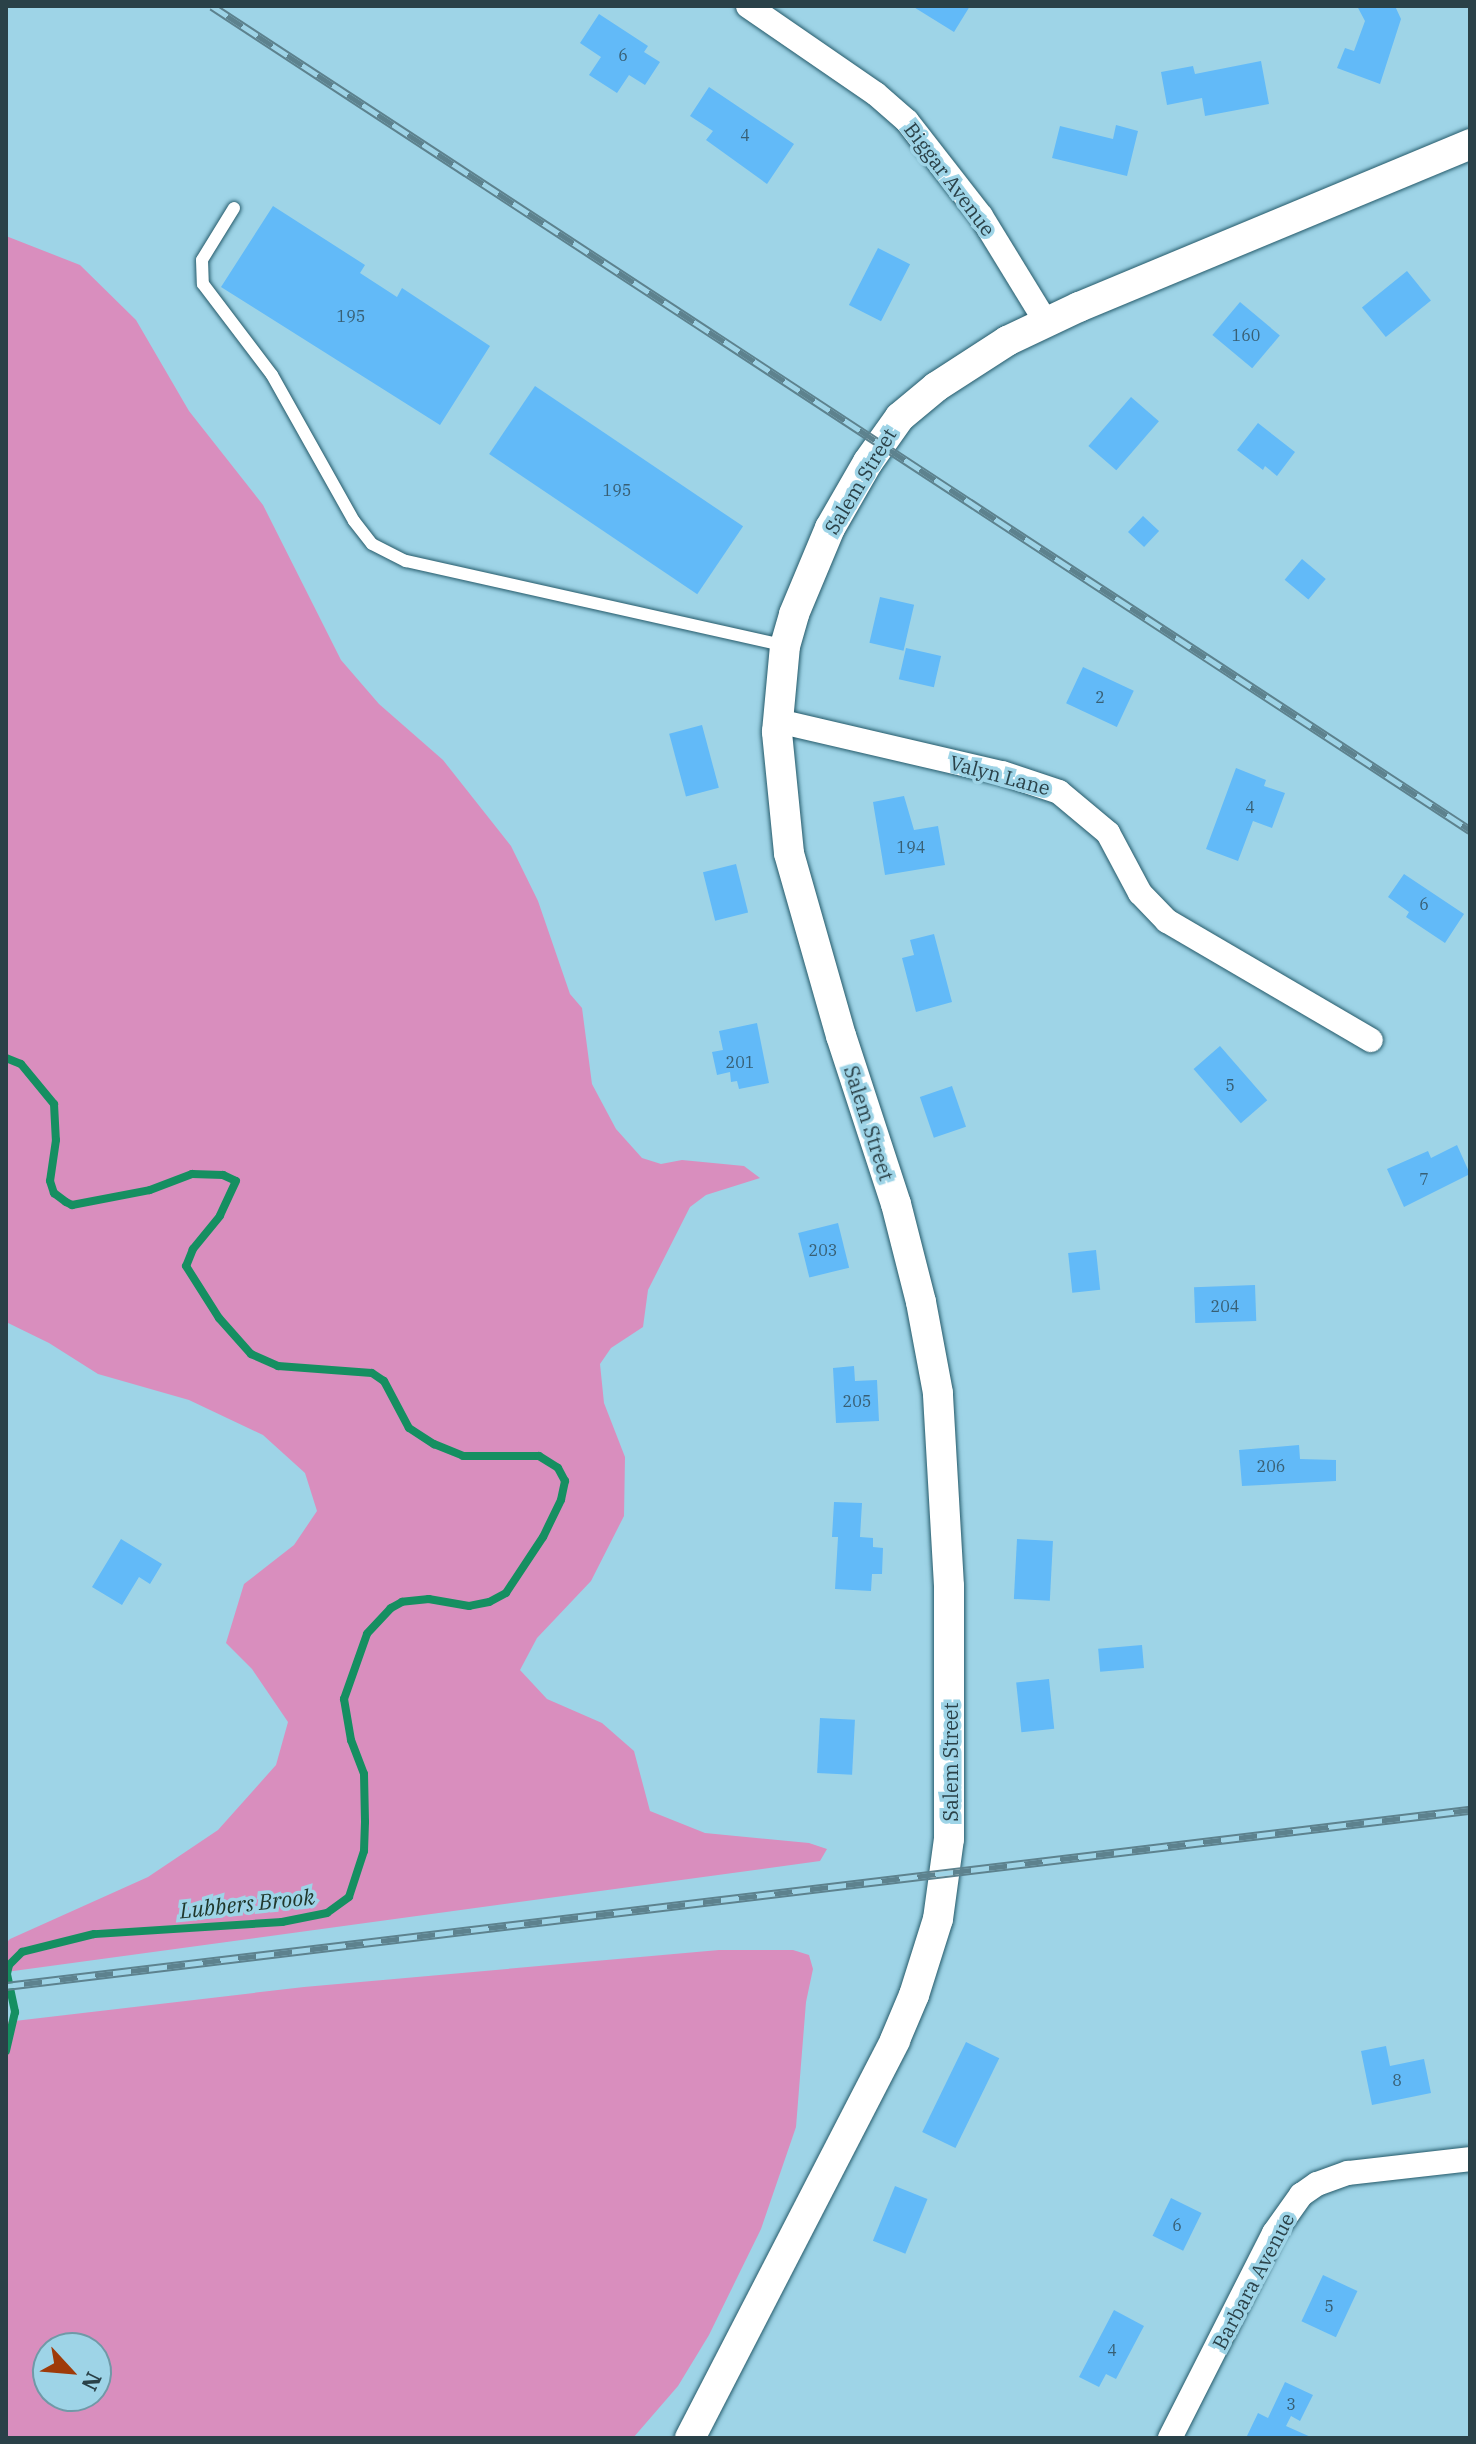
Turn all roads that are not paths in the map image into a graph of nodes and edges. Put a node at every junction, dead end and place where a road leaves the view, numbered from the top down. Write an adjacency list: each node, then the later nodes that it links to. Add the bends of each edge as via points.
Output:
1 (748, 6): 4 (street, Biggar Avenue, via 907,121 981,216)
2 (1470, 144): 4 (street, Salem Street)
3 (234, 208): 5 (lane, via 202,260 203,284 272,375 372,544 406,561)
4 (1046, 322): 5 (street, Salem Street, via 936,387 891,428 830,528)
5 (785, 646): 6 (street, Salem Street)
6 (778, 721): 7 (street, Valyn Lane, via 1002,773 1059,792 1108,833 1140,893 1167,921); 9 (street, Salem Street, via 784,815 799,895 896,1204 938,1393 949,1586 949,1839 938,1919 895,2040)
7 (1371, 1040)
8 (1470, 2159): 10 (street, Barbara Avenue, via 1348,2173 1301,2195 1274,2233)
9 (690, 2438)
10 (1170, 2438)

